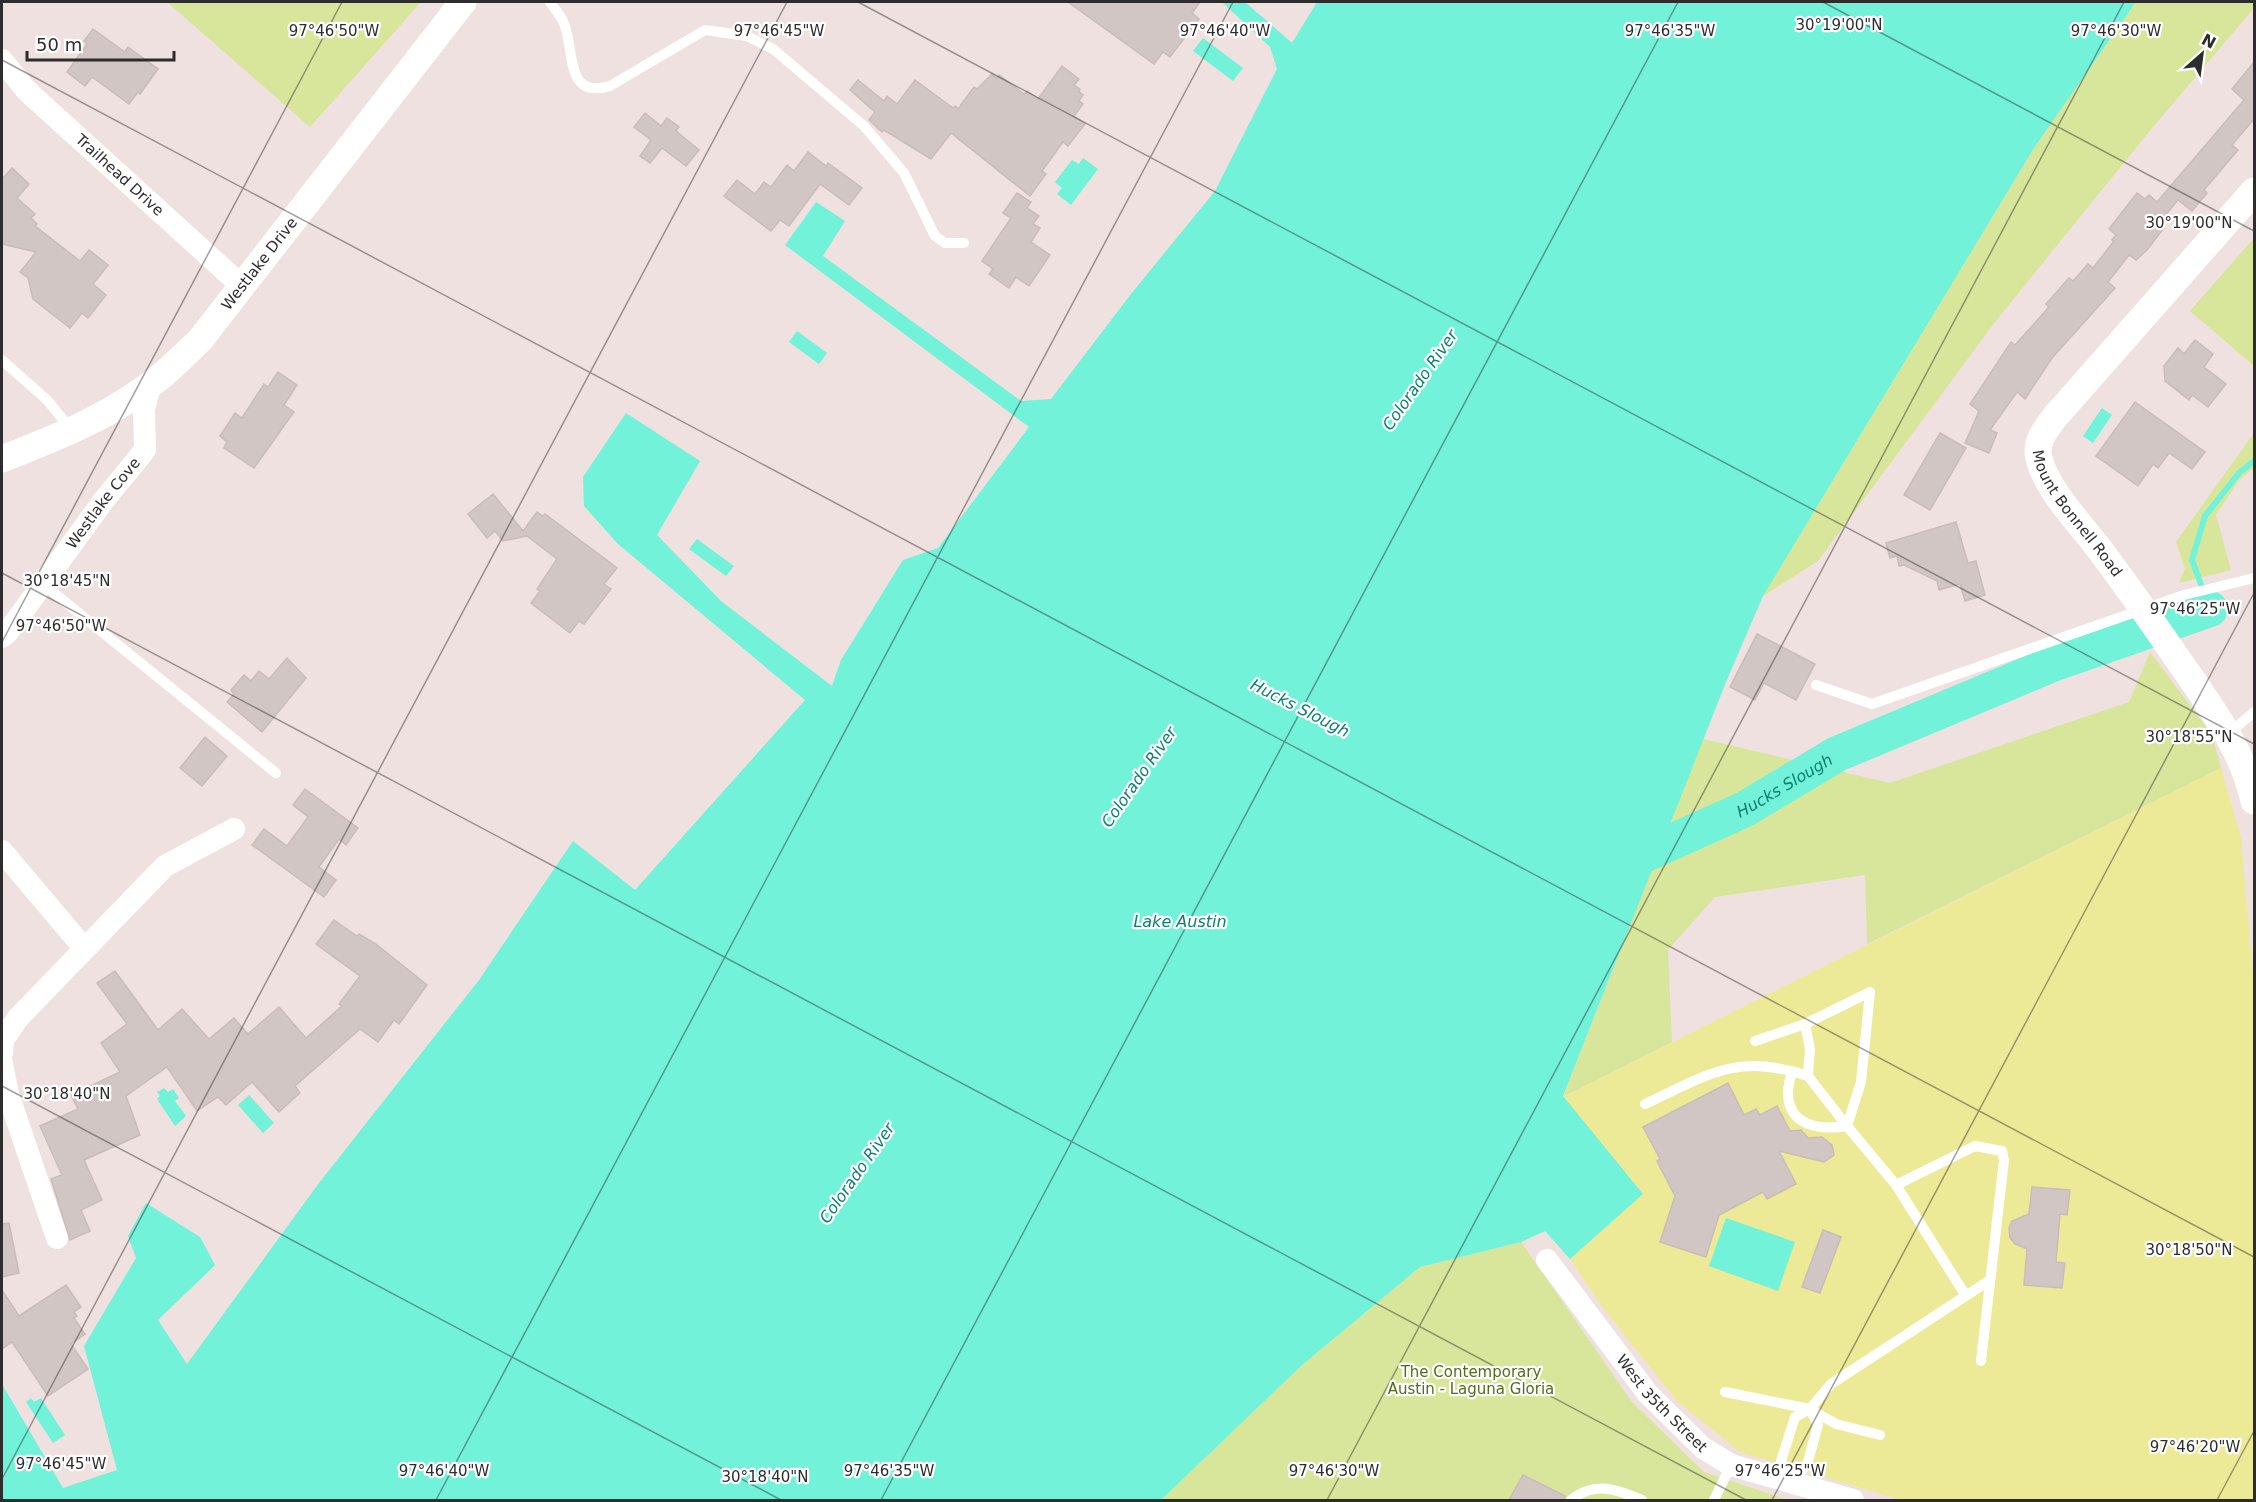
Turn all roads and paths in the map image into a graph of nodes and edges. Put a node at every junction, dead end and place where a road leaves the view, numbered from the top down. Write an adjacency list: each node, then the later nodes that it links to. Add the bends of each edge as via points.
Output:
1 (463, 2): 6 (street, Westlake Drive)
2 (550, 2): 5 (lane, via 563,22 577,78 587,88 610,86 705,30 747,36 773,49 864,126 904,173 935,236 945,243)
3 (2, 60): 6 (street, Trailhead Drive, via 26,90)
4 (2254, 192): 16 (street, Mount Bonnell Road, via 2054,418 2039,442 2038,457 2044,474 2125,583)
5 (964, 243)
6 (243, 287): 8 (street, Westlake Drive, via 200,340)
7 (2, 360): 9 (lane, via 47,400)
8 (150, 386): 9 (street, Westlake Drive); 12 (street, Westlake Cove, via 144,409 145,450)
9 (73, 432): 10 (street, Westlake Drive)
10 (2, 459)
11 (2251, 579): 14 (lane, via 2184,595 1872,704)
12 (43, 584): 13 (street, Westlake Cove); 17 (lane)
13 (2, 637)
14 (1816, 685)
15 (2254, 712): 16 (lane)
16 (2227, 734): 18 (street, Mount Bonnell Road, via 2251,785)
17 (276, 772)
18 (2254, 801)
19 (234, 829): 21 (street, via 165,866)
20 (2, 851): 21 (street)
21 (84, 948): 24 (street, via 18,1018 3,1040)
22 (1805, 1024): 23 (lane); 27 (lane, via 1810,1049); 29 (lane, via 1870,992 1861,1082)
23 (1755, 1041)
24 (2, 1053)
25 (2, 1064): 31 (street, via 8,1094)
26 (1792, 1071): 27 (lane); 28 (lane, via 1774,1066 1723,1068); 29 (lane, via 1788,1095 1793,1112 1807,1125 1825,1129)
27 (1808, 1076): 29 (lane)
28 (1645, 1104)
29 (1846, 1126): 30 (lane)
30 (1896, 1185): 33 (lane, via 1975,1146 2001,1151 2004,1160); 34 (lane)
31 (57, 1238)
32 (1547, 1260): 39 (street, West 35th Street, via 1648,1394 1703,1448)
33 (1990, 1280): 34 (lane); 35 (lane)
34 (1966, 1296): 37 (lane, via 1831,1384)
35 (1981, 1361)
36 (1725, 1392): 37 (lane)
37 (1810, 1409): 38 (lane, via 1836,1424); 40 (lane, via 1818,1425 1813,1445 1807,1465); 40 (lane, via 1795,1417 1781,1461)
38 (1880, 1435)
39 (1731, 1465): 40 (street, West 35th Street); 43 (lane)
40 (1791, 1480): 44 (street, West 35th Street)
41 (1571, 1500): 42 (lane, via 1595,1487)
42 (1642, 1500)
43 (1714, 1500)
44 (1853, 1500)

